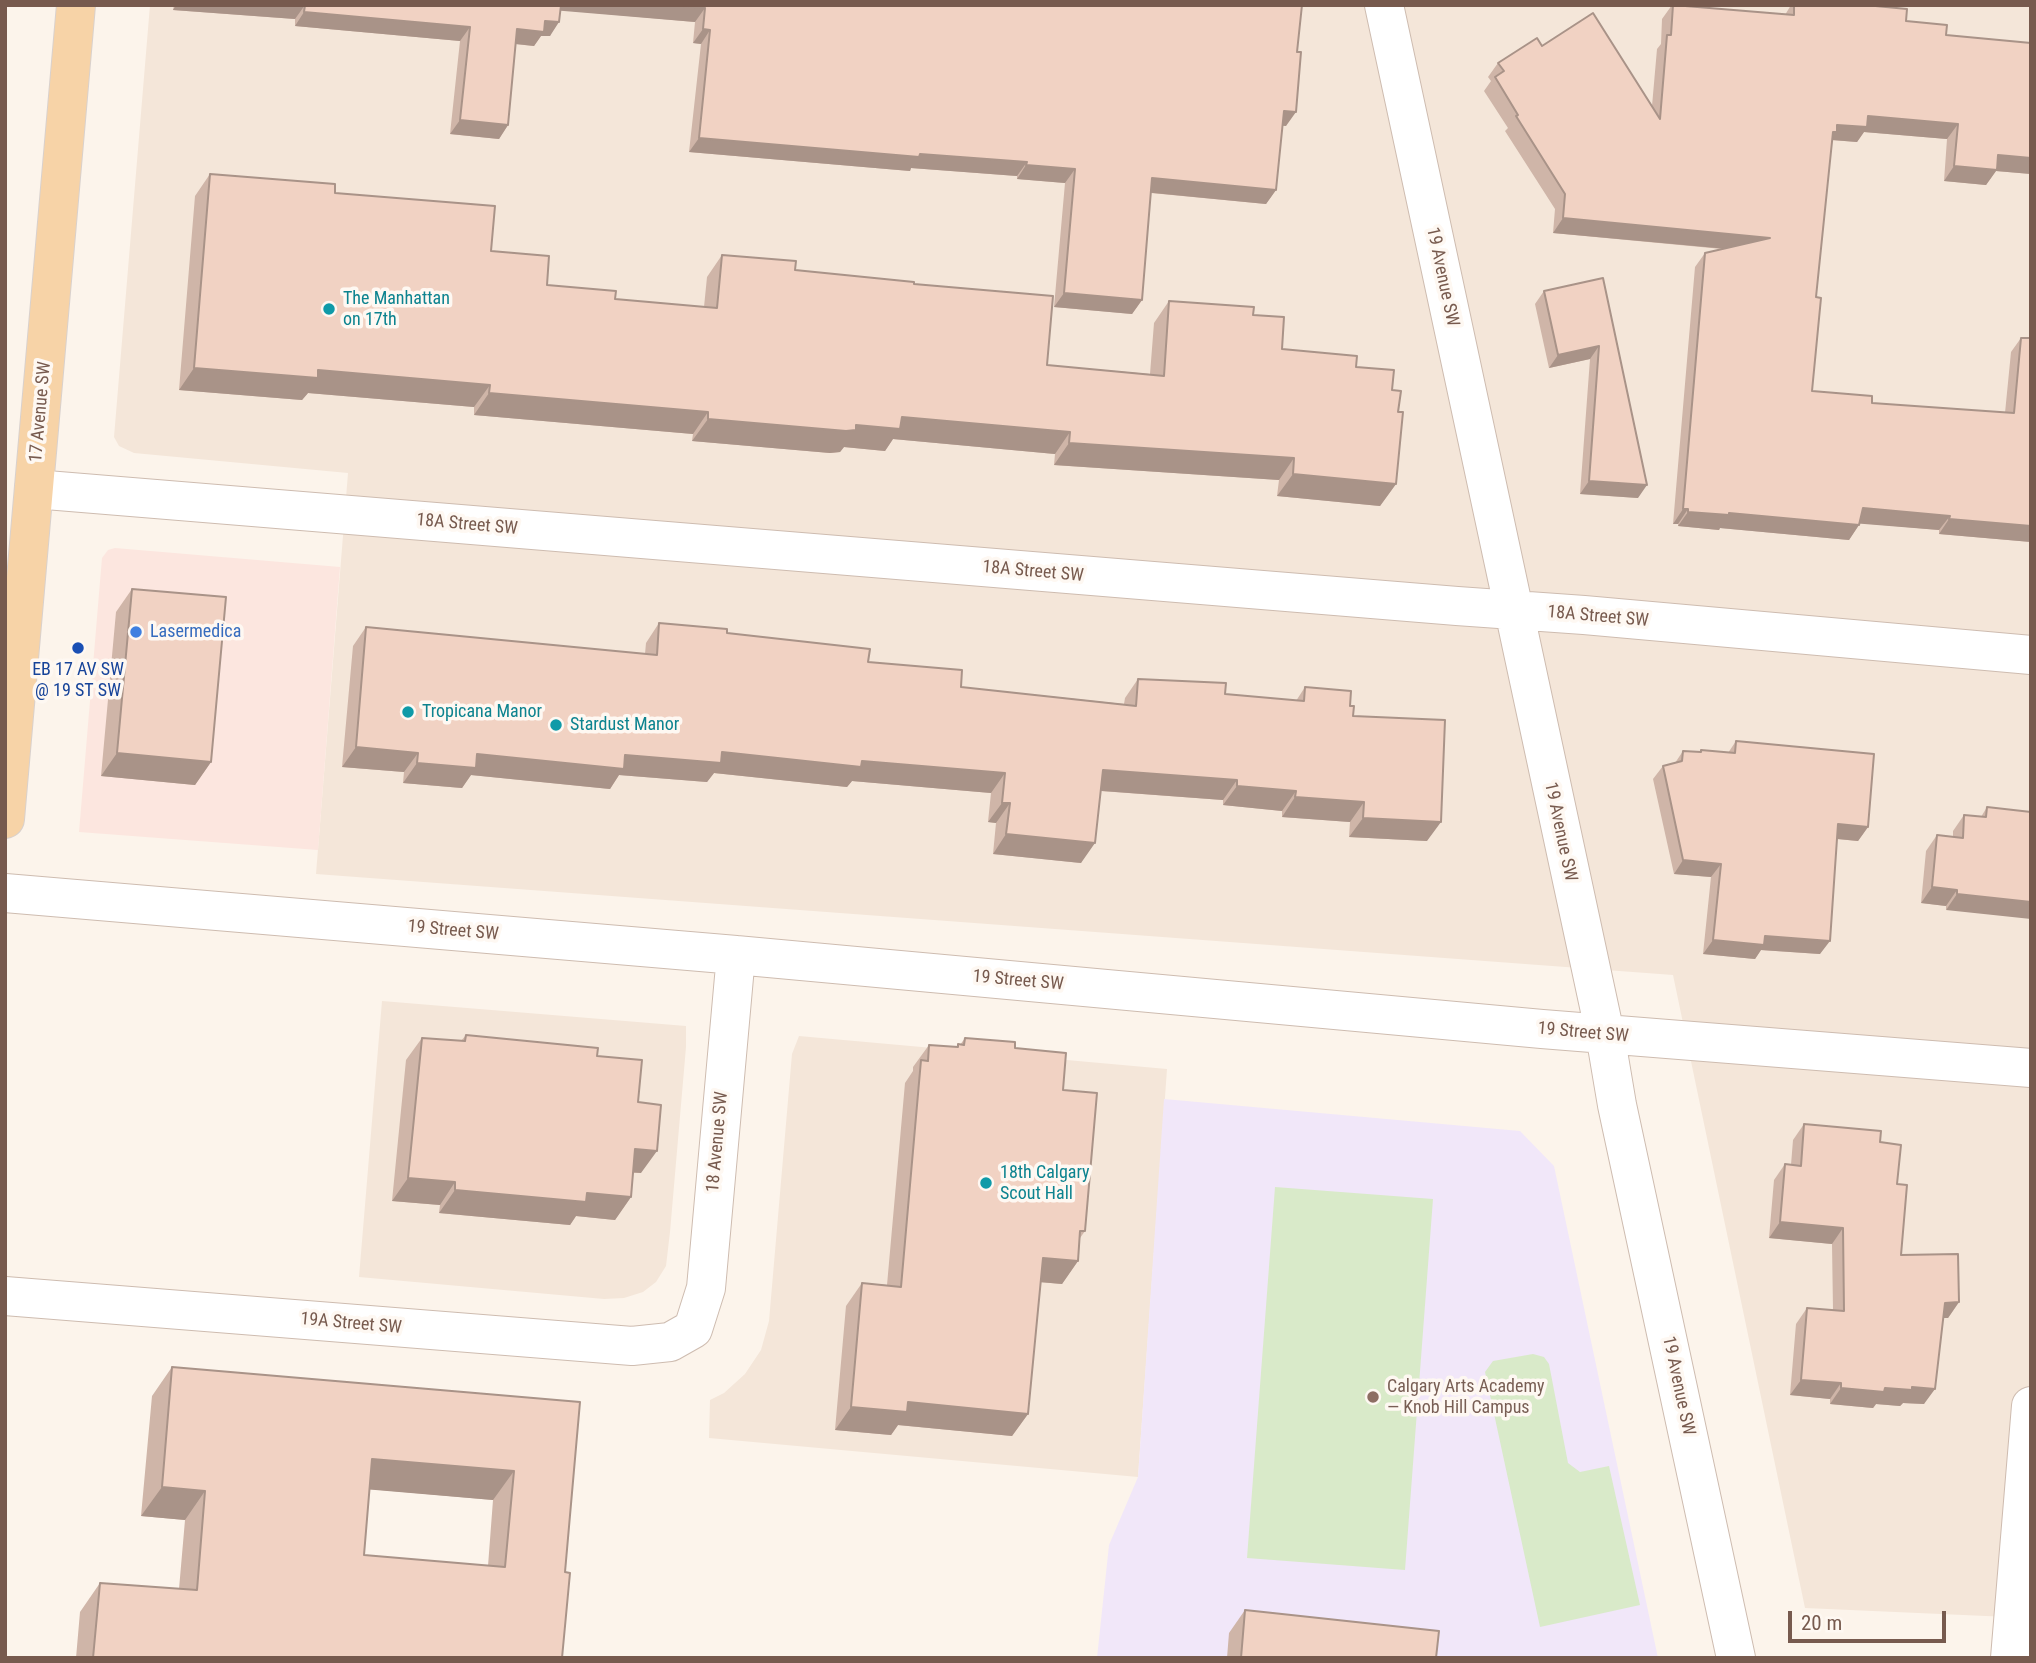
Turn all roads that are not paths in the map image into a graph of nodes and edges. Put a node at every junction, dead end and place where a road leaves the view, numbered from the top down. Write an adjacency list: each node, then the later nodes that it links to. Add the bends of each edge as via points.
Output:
1 (76, 5): 3 (main road, 17 Avenue SW)
2 (1384, 5): 4 (street, 19 Avenue SW)
3 (34, 489): 4 (street, 18A Street SW); 6 (main road, 17 Avenue SW)
4 (1513, 610): 5 (street, 18A Street SW); 9 (street, 19 Avenue SW)
5 (2031, 655)
6 (5, 819)
7 (5, 893): 8 (street, 19 Street SW)
8 (736, 954): 9 (street, 19 Street SW); 12 (street, 18 Avenue SW, via 706,1288)
9 (1605, 1034): 10 (street, 19 Street SW); 14 (street, 19 Avenue SW)
10 (2031, 1068)
11 (5, 1296): 12 (street, 19A Street SW, via 632,1346 670,1342)
12 (693, 1329)
13 (2031, 1406): 15 (street)
14 (1736, 1658)
15 (2010, 1658)

